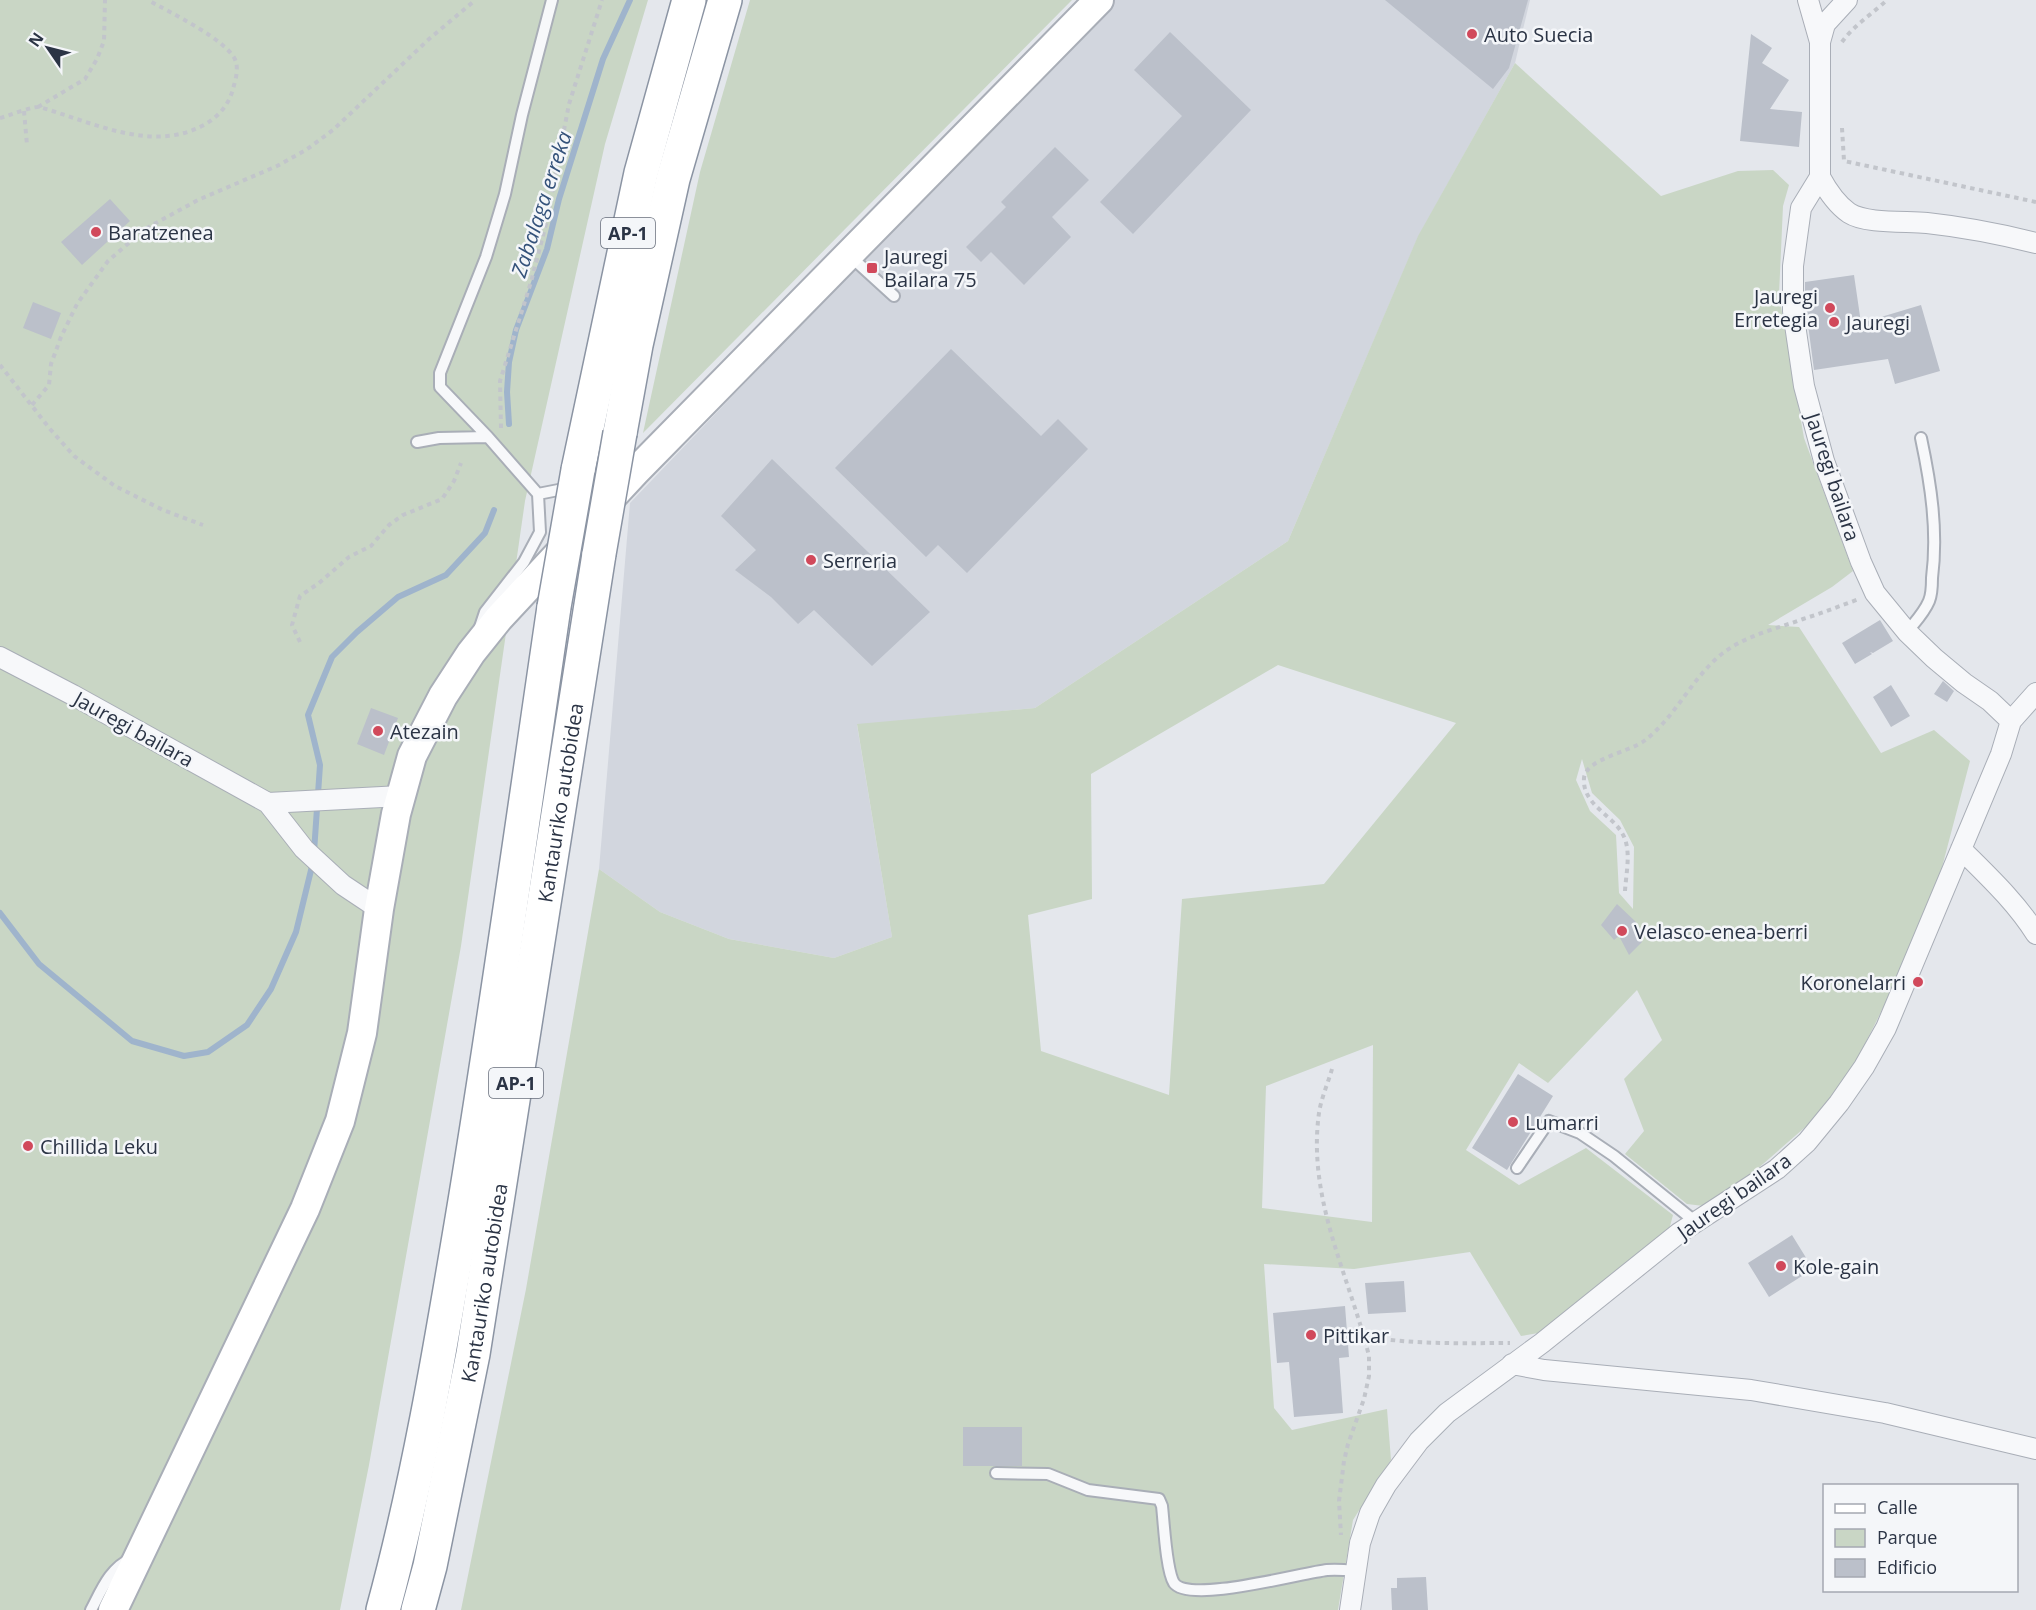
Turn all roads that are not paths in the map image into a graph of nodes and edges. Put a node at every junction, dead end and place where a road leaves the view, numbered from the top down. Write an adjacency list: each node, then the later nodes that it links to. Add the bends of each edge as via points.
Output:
1 (552, 0): 10 (lane, via 505,194 486,257 440,373 440,387)
2 (689, 0): 34 (highway, Kantauriko autobidea / AP-1, bridge, via 641,173 578,470 441,1349)
3 (725, 0): 35 (highway, Kantauriko autobidea / AP-1, bridge, via 673,179 636,345 599,554 473,1354)
4 (1099, 0): 8 (main road)
5 (1826, 5): 6 (street, via 1828,45)
6 (1820, 177): 7 (street, via 1828,192 1850,213 1865,218 1973,229); 15 (street, Jauregi bailara, via 1801,208 1793,266 1793,311 1804,386 1824,460 1861,562 1875,593)
7 (2036, 243)
8 (849, 255): 9 (lane); 13 (main road)
9 (894, 296)
10 (488, 437): 12 (lane); 14 (lane)
11 (1921, 438): 15 (lane, via 1931,485 1934,568 1930,599)
12 (417, 442)
13 (635, 472): 14 (lane); 16 (main road)
14 (538, 494): 16 (lane, via 540,532 524,562 485,612)
15 (1907, 632): 19 (street, Jauregi bailara)
16 (471, 653): 20 (main road, via 424,730)
17 (0, 657): 21 (street, Jauregi bailara)
18 (2036, 693): 19 (street, Jauregi bailara)
19 (2011, 721): 22 (street, Jauregi bailara)
20 (400, 796): 21 (street); 23 (main road)
21 (268, 803): 23 (street, Jauregi bailara, via 304,849 343,885)
22 (1960, 849): 24 (street, via 2002,890); 26 (street, Jauregi bailara, via 1886,1028 1858,1076 1792,1156)
23 (378, 909): 30 (main road, via 362,1033 336,1132 305,1209)
24 (2036, 934)
25 (1517, 1168): 26 (lane, via 1549,1121 1580,1133 1614,1156)
26 (1697, 1223): 27 (street, Jauregi bailara)
27 (1512, 1364): 28 (street, via 1751,1390 1885,1413); 31 (street, Jauregi bailara, via 1447,1413 1386,1485 1360,1543)
28 (2036, 1449)
29 (996, 1473): 31 (lane, via 1048,1474 1088,1490 1159,1499 1171,1574 1183,1590 1194,1592 1328,1570)
30 (140, 1554): 32 (lane, via 120,1564); 33 (main road)
31 (1355, 1570): 36 (street, Jauregi bailara)
32 (91, 1610)
33 (113, 1610)
34 (383, 1610)
35 (418, 1610)
36 (1350, 1610)

